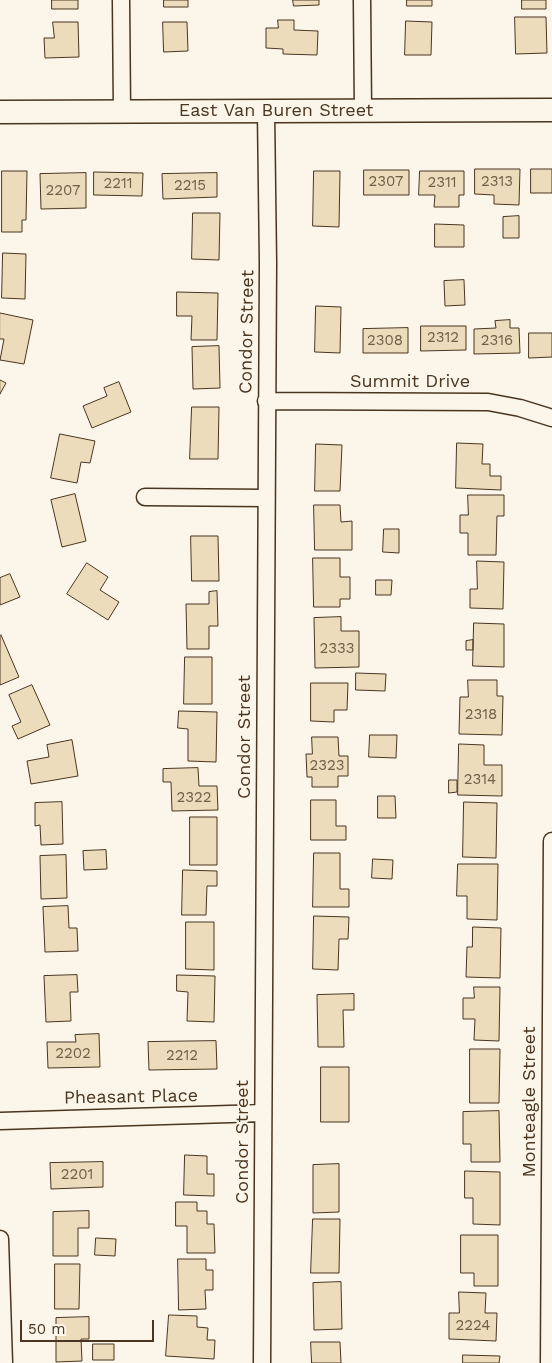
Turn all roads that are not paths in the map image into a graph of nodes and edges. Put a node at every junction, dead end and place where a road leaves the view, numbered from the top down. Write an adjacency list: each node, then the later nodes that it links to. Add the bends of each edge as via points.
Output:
1 (121, 0): 4 (street)
2 (362, 0): 5 (street)
3 (552, 110): 5 (street, East Van Buren Street)
4 (122, 111): 6 (street, East Van Buren Street); 7 (street, East Van Buren Street)
5 (363, 111): 7 (street, East Van Buren Street)
6 (0, 112)
7 (266, 112): 8 (street, Condor Street)
8 (266, 401): 9 (street, Summit Drive, via 488,402); 11 (street, Condor Street)
9 (552, 418)
10 (145, 497): 11 (street)
11 (266, 498): 13 (street, Condor Street)
12 (552, 841): 18 (street, Monteagle Street)
13 (263, 1113): 14 (street, Pheasant Place); 17 (street, Condor Street)
14 (0, 1121)
15 (0, 1239): 16 (street)
16 (4, 1363)
17 (262, 1363)
18 (549, 1363)

